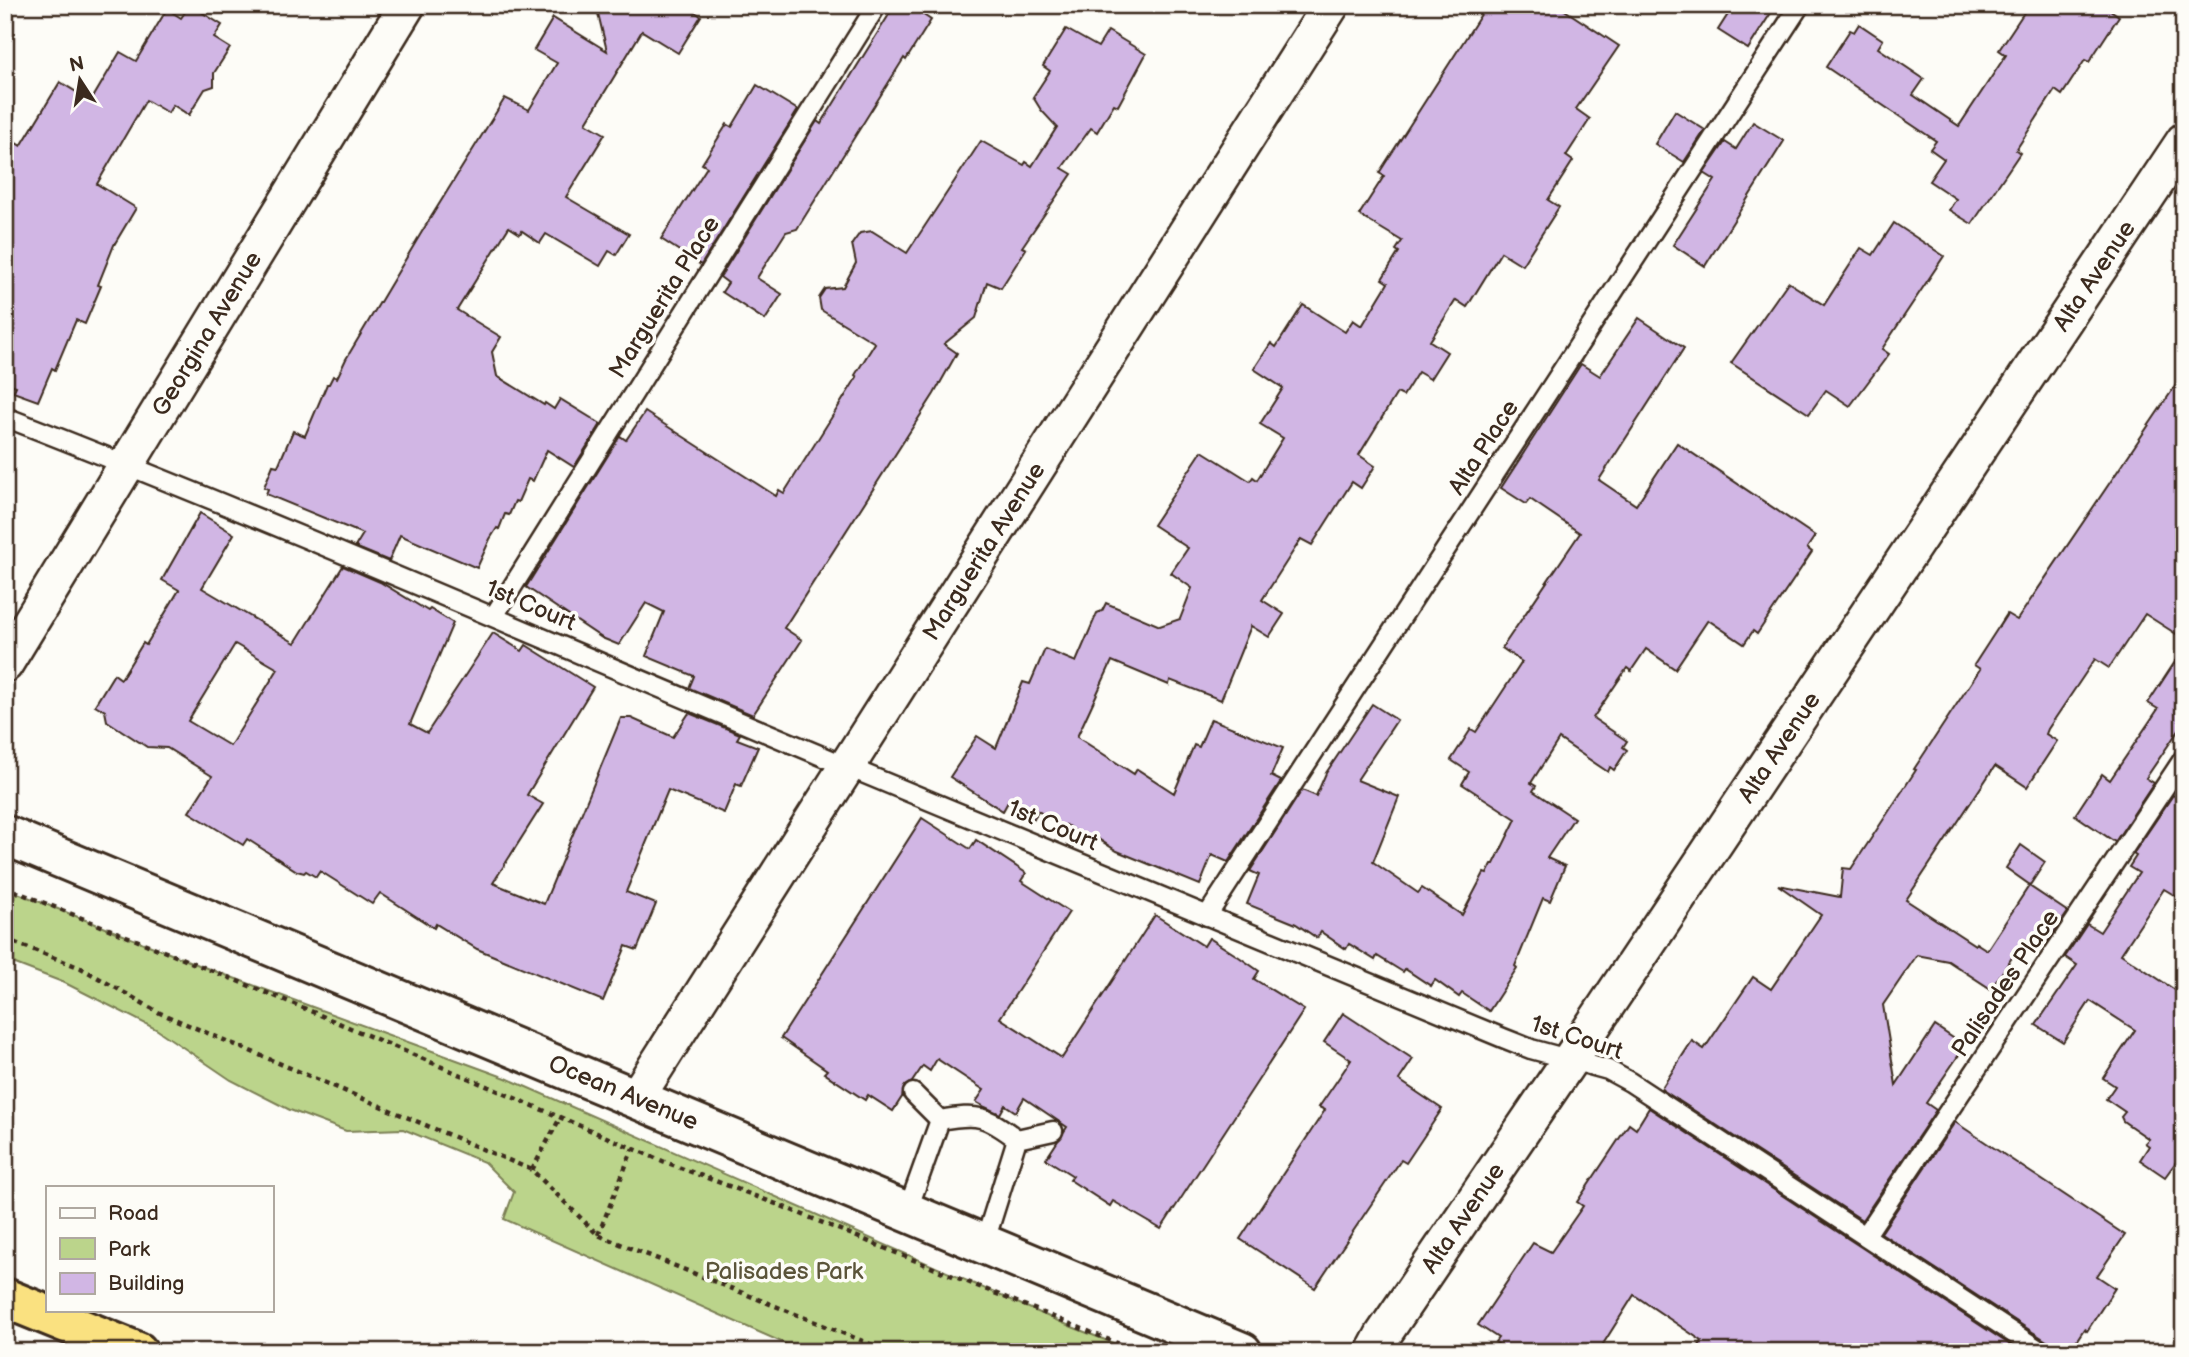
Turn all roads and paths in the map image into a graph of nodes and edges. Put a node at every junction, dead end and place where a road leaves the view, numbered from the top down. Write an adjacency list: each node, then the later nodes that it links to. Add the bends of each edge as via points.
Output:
1 (407, 5): 7 (street, Georgina Avenue)
2 (877, 5): 8 (lane, Marguerita Place)
3 (1331, 5): 11 (street, Marguerita Avenue)
4 (1801, 5): 14 (lane, Alta Place)
5 (2184, 141): 16 (street, Alta Avenue)
6 (5, 417): 7 (lane, 1st Court)
7 (127, 464): 8 (lane, 1st Court); 9 (street, Georgina Avenue)
8 (494, 616): 11 (lane, 1st Court)
9 (5, 664)
10 (2184, 758): 27 (lane, Palisades Place)
11 (846, 766): 14 (lane, 1st Court); 18 (street, Marguerita Avenue)
12 (5, 835): 18 (main road, Ocean Avenue)
13 (5, 887): 19 (path)
14 (1207, 916): 16 (lane, 1st Court, via 1503,1038)
15 (5, 939): 24 (path, via 81,968 160,1013)
16 (1570, 1060): 27 (lane, 1st Court, via 1608,1070 1630,1082); 34 (street, Alta Avenue)
17 (913, 1093): 20 (lane)
18 (636, 1098): 25 (main road, Ocean Avenue)
19 (560, 1118): 23 (path); 24 (path)
20 (940, 1119): 22 (lane, via 971,1115 996,1123); 25 (lane)
21 (1053, 1131): 22 (lane)
22 (1017, 1139): 28 (lane)
23 (634, 1149): 26 (path); 32 (path)
24 (532, 1170): 26 (path)
25 (908, 1209): 28 (main road, Ocean Avenue)
26 (598, 1235): 31 (path)
27 (1866, 1235): 35 (lane, 1st Court)
28 (985, 1241): 33 (main road, Ocean Avenue)
29 (5, 1298): 30 (highway)
30 (138, 1352)
31 (890, 1352)
32 (1139, 1352)
33 (1242, 1352)
34 (1374, 1352)
35 (2042, 1352)

